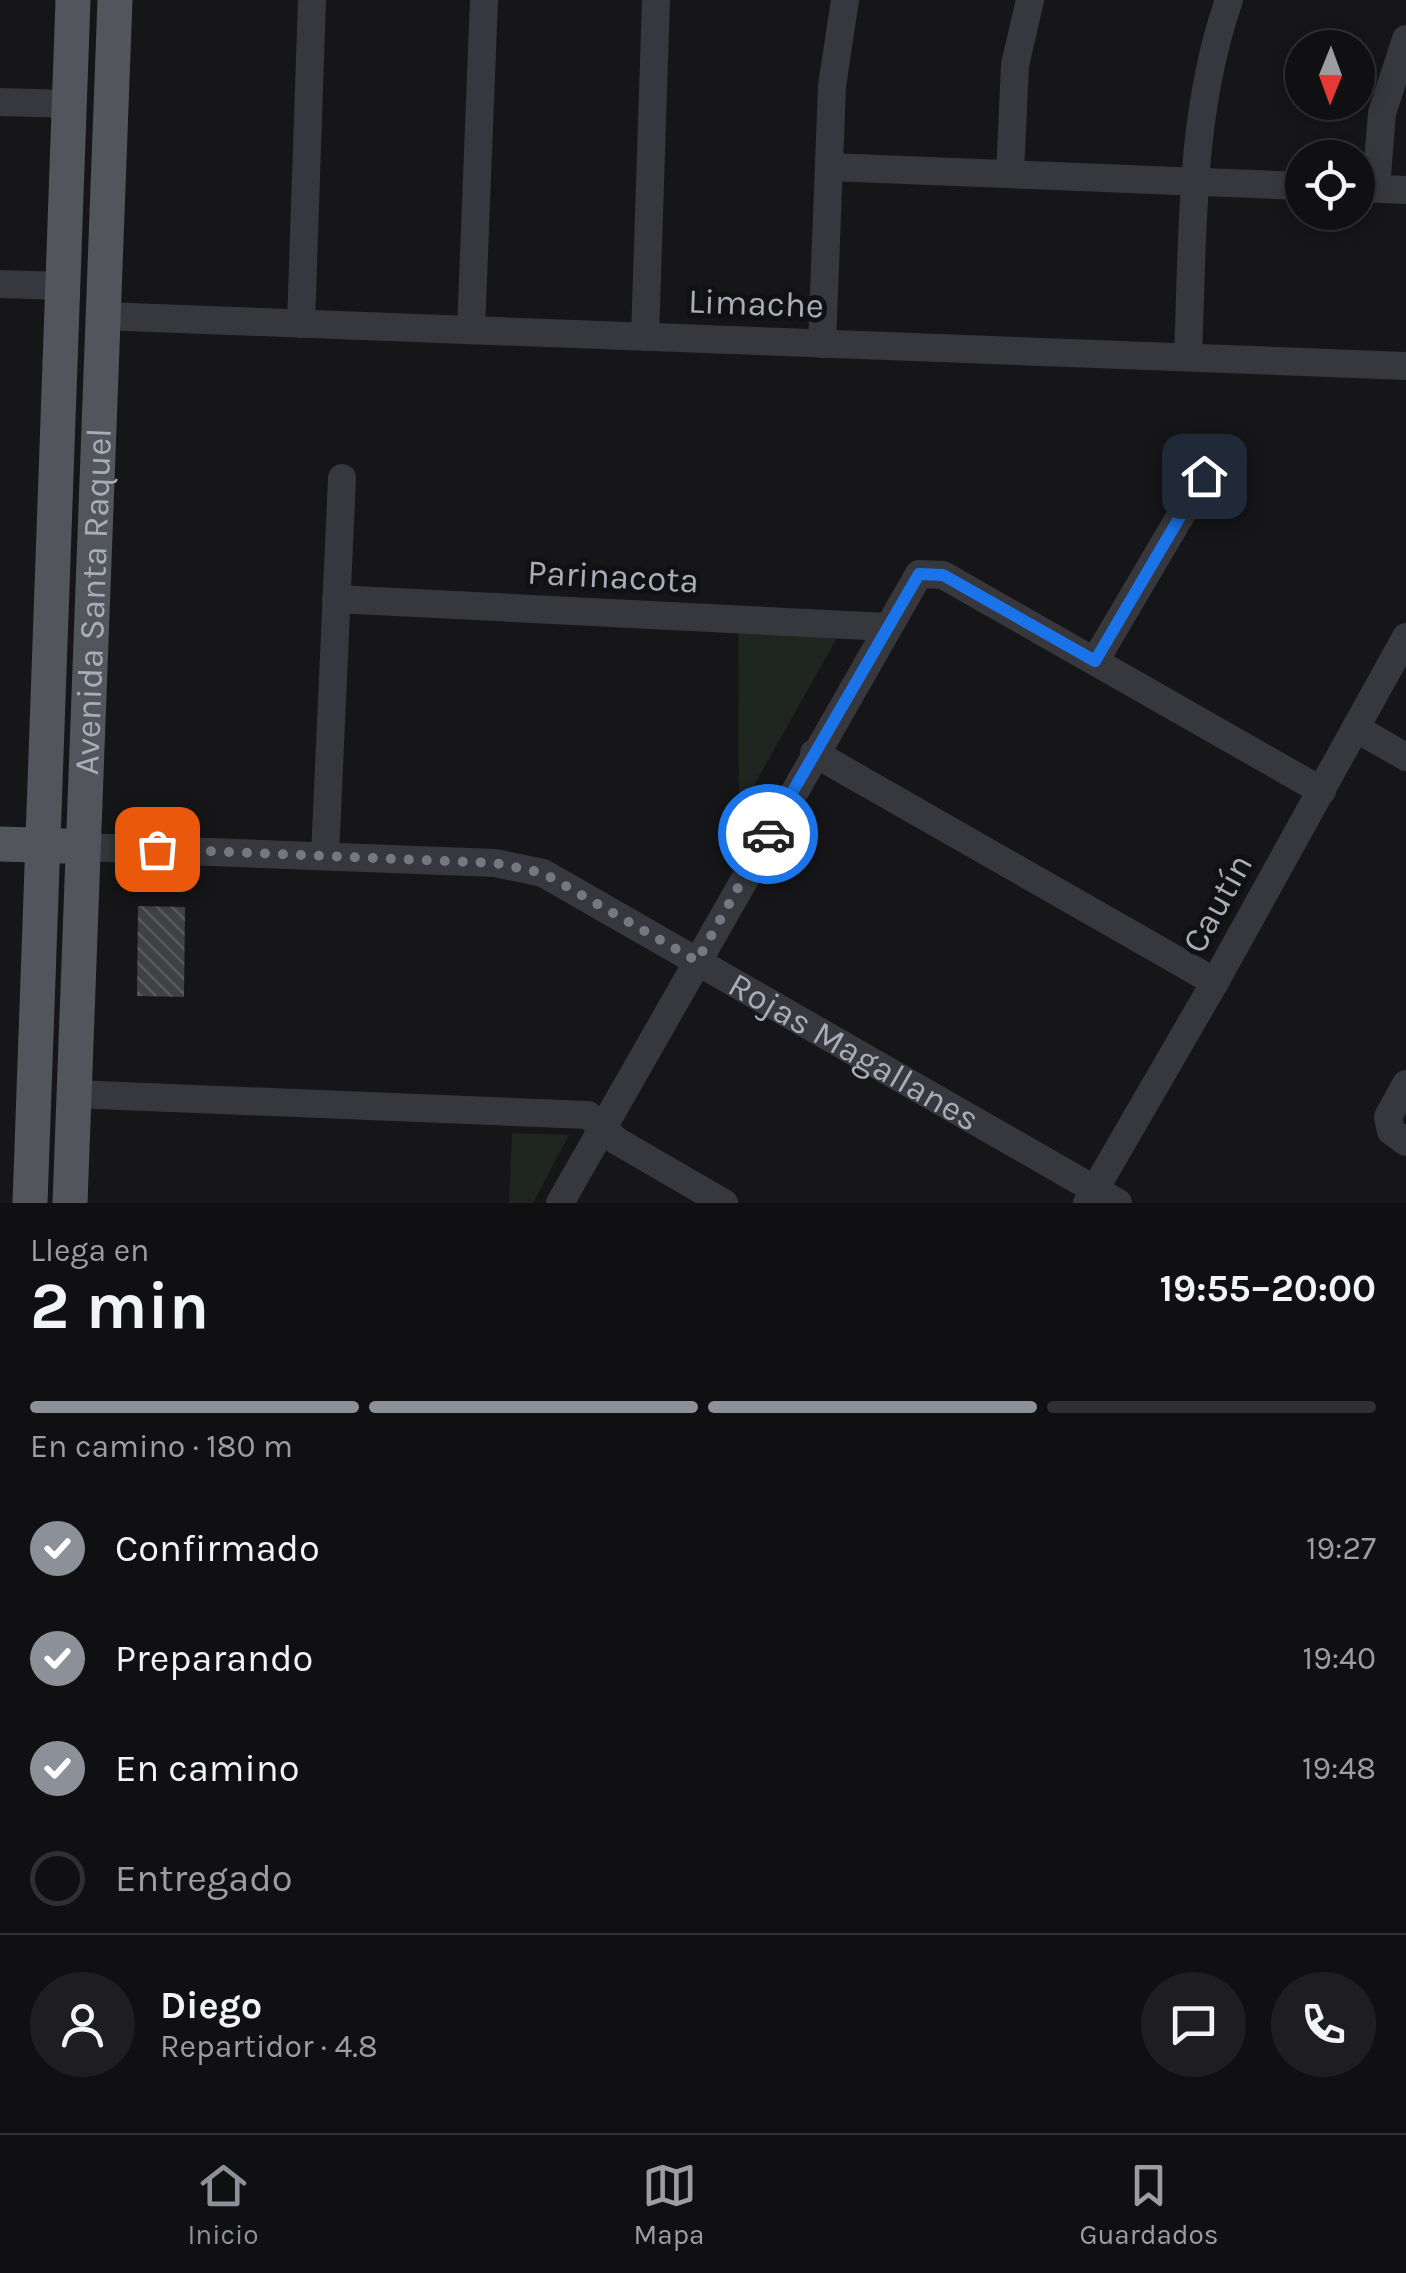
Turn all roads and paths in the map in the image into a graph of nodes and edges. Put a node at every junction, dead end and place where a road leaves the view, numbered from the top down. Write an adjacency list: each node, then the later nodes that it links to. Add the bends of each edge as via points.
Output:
1 (73, 0): 11 (main road, Avenida Santa Raquel)
2 (115, 0): 21 (main road, Avenida Santa Raquel)
3 (312, 0): 22 (street)
4 (484, 0): 23 (street)
5 (656, 0): 24 (street)
6 (844, 0): 13 (street)
7 (1030, 0): 14 (street, via 1015,65)
8 (1228, 0): 15 (street, via 1203,96)
9 (1406, 39): 12 (street)
10 (0, 102): 11 (street)
11 (69, 104): 20 (main road, Avenida Santa Raquel)
12 (1375, 148)
13 (829, 166): 14 (street); 25 (street)
14 (1010, 174): 15 (street)
15 (1196, 181): 16 (street); 26 (street)
16 (1285, 185)
17 (1375, 188): 18 (street)
18 (1406, 190)
19 (0, 284): 20 (street)
20 (62, 286): 39 (main road, Avenida Santa Raquel)
21 (103, 316): 22 (street, Limache); 40 (main road, Avenida Santa Raquel)
22 (301, 324): 23 (street, Limache)
23 (470, 330): 24 (street, Limache)
24 (645, 336): 25 (street, Limache)
25 (822, 344): 26 (street, Limache)
26 (1188, 358): 27 (street, Limache)
27 (1406, 366)
28 (1204, 476): 33 (street)
29 (342, 478): 30 (street)
30 (336, 599): 31 (street, Parinacota); 41 (street)
31 (886, 627): 33 (street, via 914,580 927,572); 35 (street)
32 (1406, 637): 34 (street, Cautín)
33 (1095, 661): 37 (street)
34 (1357, 729): 36 (street); 37 (street, Cautín)
35 (814, 753): 42 (street); 43 (street)
36 (1406, 757)
37 (1322, 791): 43 (street, Cautín)
38 (0, 844): 39 (main road, Rojas Magallanes)
39 (42, 846): 40 (main road, Rojas Magallanes); 49 (main road, Avenida Santa Raquel)
40 (83, 847): 41 (street, Rojas Magallanes); 45 (main road, Avenida Santa Raquel)
41 (324, 856): 42 (street, Rojas Magallanes, via 495,863 543,873)
42 (697, 961): 46 (street); 48 (street, Rojas Magallanes)
43 (1216, 982): 48 (street, Cautín)
44 (1406, 1084): 47 (street, via 1391,1110)
45 (74, 1094): 46 (street, via 588,1115); 50 (main road, Avenida Santa Raquel)
46 (603, 1126): 51 (street); 52 (street, via 616,1141)
47 (1397, 1134)
48 (1100, 1199)
49 (30, 1203)
50 (70, 1203)
51 (560, 1203)
52 (724, 1203)

